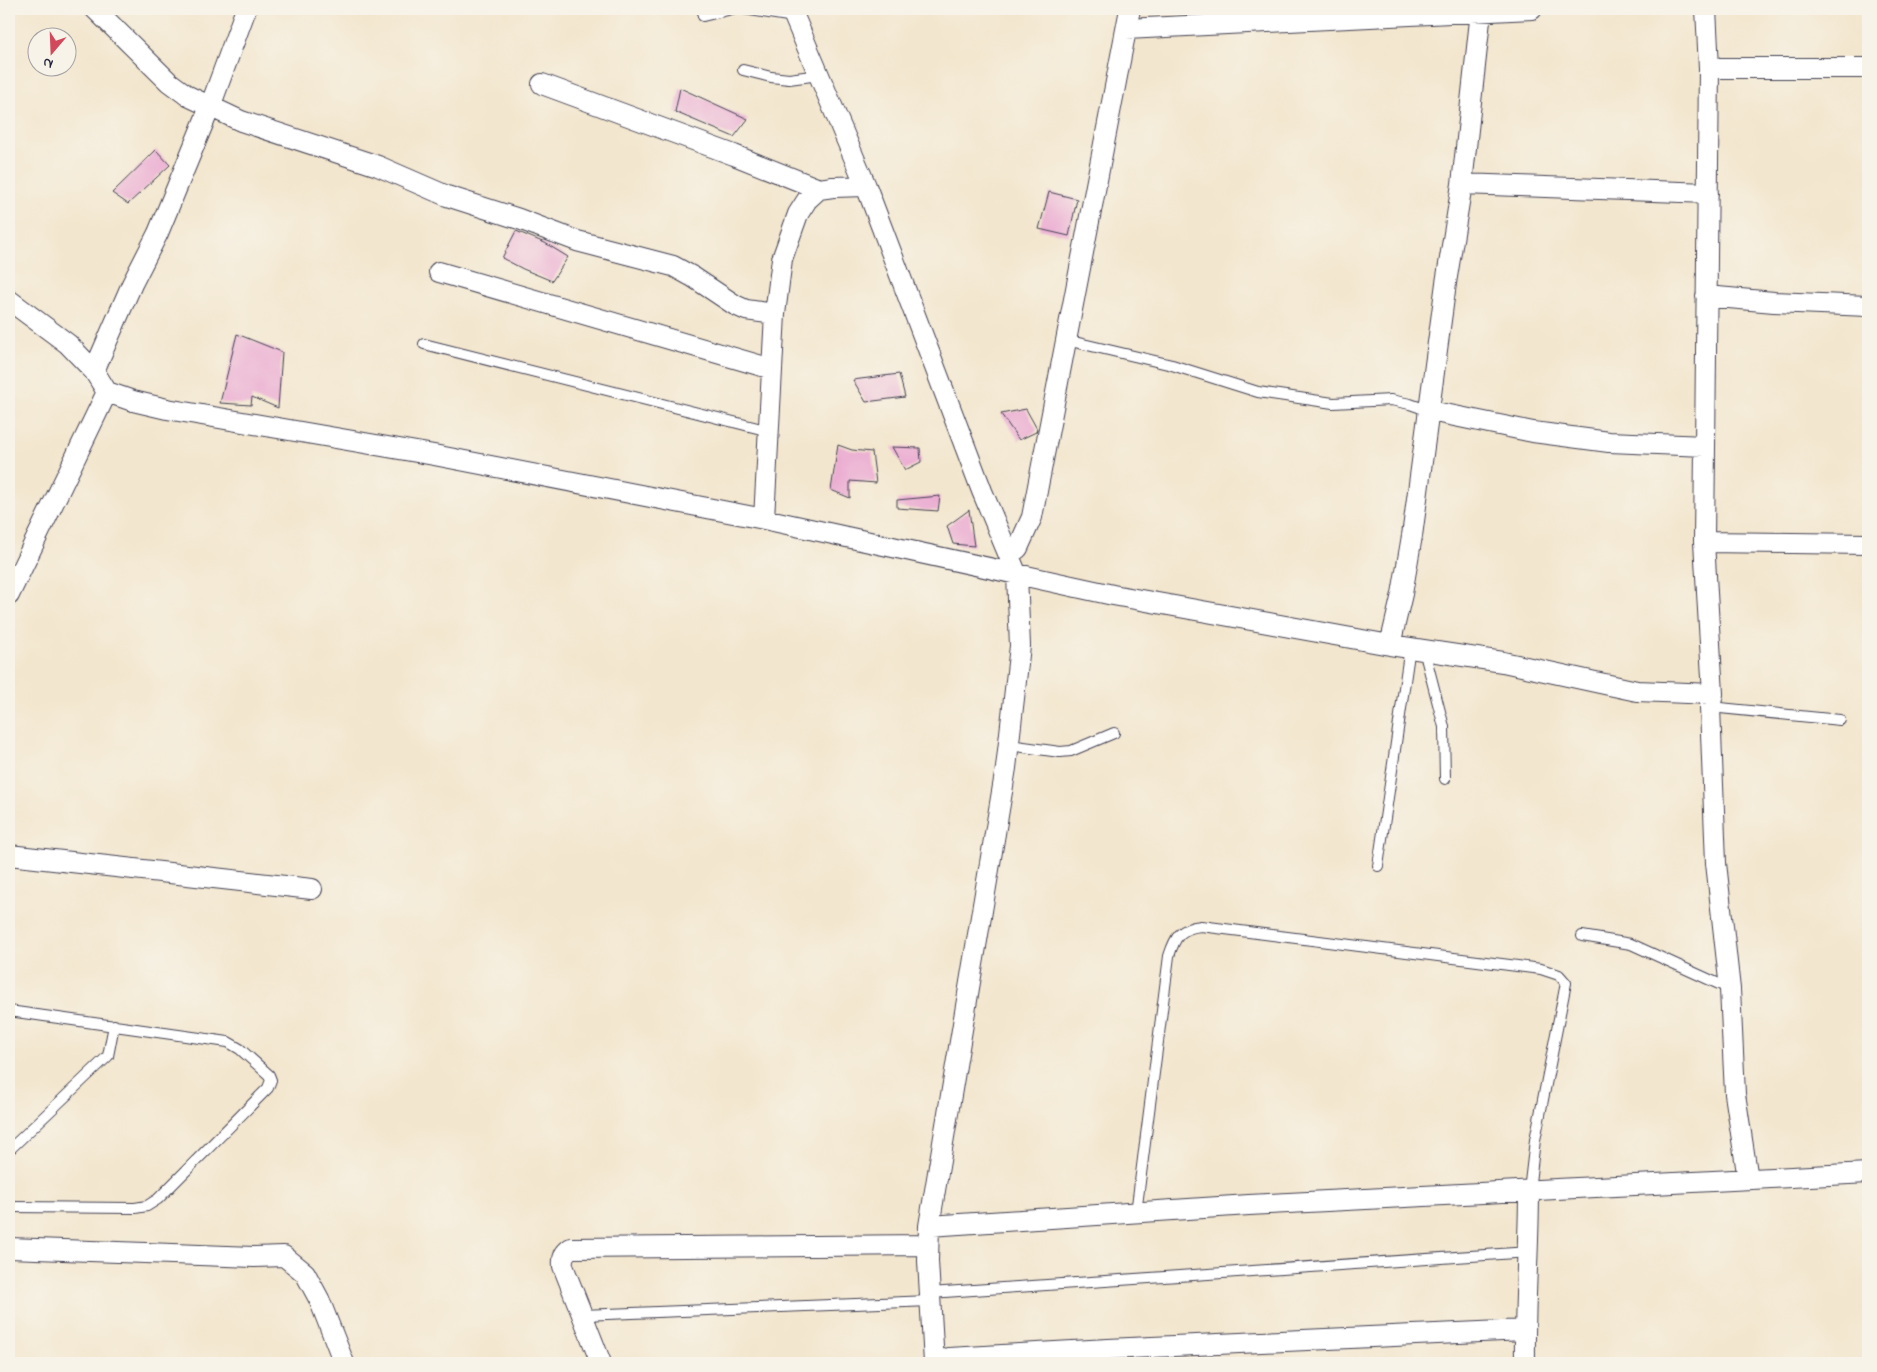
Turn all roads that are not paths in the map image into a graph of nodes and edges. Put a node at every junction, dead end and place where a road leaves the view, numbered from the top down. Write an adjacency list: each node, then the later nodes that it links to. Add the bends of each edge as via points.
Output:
1 (95, 9): 17 (street, via 169,82)
2 (246, 9): 17 (street)
3 (732, 9): 10 (lane)
4 (744, 9): 9 (lane)
5 (1130, 9): 11 (street)
6 (1532, 9): 8 (street)
7 (1706, 9): 12 (street)
8 (1481, 11): 11 (street); 18 (street)
9 (793, 13): 15 (street)
10 (703, 16)
11 (1126, 29): 27 (street)
12 (1709, 68): 13 (street); 21 (street)
13 (1868, 68)
14 (743, 70): 15 (lane, via 770,78)
15 (819, 75): 19 (street)
16 (542, 84): 20 (street)
17 (210, 107): 26 (street, via 241,121 378,166 448,196 577,240 673,266 735,305 746,310); 30 (street, via 158,233)
18 (1462, 184): 21 (street); 32 (street)
19 (866, 186): 20 (street); 38 (street, via 982,491)
20 (819, 189): 26 (street, via 806,200 791,231 782,259)
21 (1708, 193): 23 (street)
22 (439, 272): 29 (street)
23 (1706, 296): 25 (street); 34 (street)
24 (9, 300): 30 (street, via 68,344)
25 (1868, 306)
26 (776, 314): 29 (street)
27 (1066, 340): 32 (lane, via 1172,365 1258,392 1333,402 1391,400); 38 (street, via 1032,517 1018,548)
28 (424, 344): 33 (lane)
29 (772, 369): 33 (street)
30 (94, 371): 31 (street)
31 (107, 392): 35 (street, via 167,409 434,455); 40 (street)
32 (1430, 411): 34 (street, via 1533,432 1609,442); 41 (street, via 1402,594)
33 (770, 431): 35 (street)
34 (1705, 446): 36 (street)
35 (764, 519): 39 (street)
36 (1704, 542): 37 (street); 42 (street)
37 (1868, 544)
38 (1010, 555): 39 (street)
39 (1017, 574): 41 (street, via 1113,595); 45 (street, via 1020,646)
40 (9, 595)
41 (1408, 647): 42 (street, via 1503,662 1637,691); 46 (lane, via 1444,727); 48 (lane)
42 (1712, 700): 43 (lane); 51 (street, via 1716,863)
43 (1840, 720)
44 (1114, 733): 45 (lane, via 1071,751)
45 (1009, 745): 60 (street)
46 (1445, 779)
47 (9, 855): 49 (street)
48 (1378, 866)
49 (312, 889)
50 (1582, 936): 51 (lane, via 1631,944)
51 (1730, 989): 56 (street, via 1735,1094)
52 (9, 1011): 53 (lane)
53 (114, 1025): 54 (lane, via 108,1056); 58 (lane, via 228,1042 269,1075 270,1085 158,1199 147,1206)
54 (9, 1150)
55 (1868, 1173): 56 (street)
56 (1748, 1179): 57 (street)
57 (1529, 1191): 59 (street); 59 (lane, via 1535,1140 1566,983 1559,975 1541,969 1201,926 1189,927 1179,934 1169,956); 62 (street)
58 (9, 1207)
59 (1136, 1213): 60 (street)
60 (929, 1235): 63 (street); 64 (street, via 571,1248 565,1252 563,1266)
61 (9, 1248): 67 (street, via 284,1256 305,1273 319,1299)
62 (1528, 1252): 63 (lane); 65 (street)
63 (930, 1297): 64 (lane); 69 (street)
64 (582, 1315): 68 (street)
65 (1524, 1330): 66 (street); 70 (street)
66 (1108, 1356): 69 (street, via 950,1358)
67 (344, 1363)
68 (601, 1363)
69 (934, 1363)
70 (1525, 1363)

